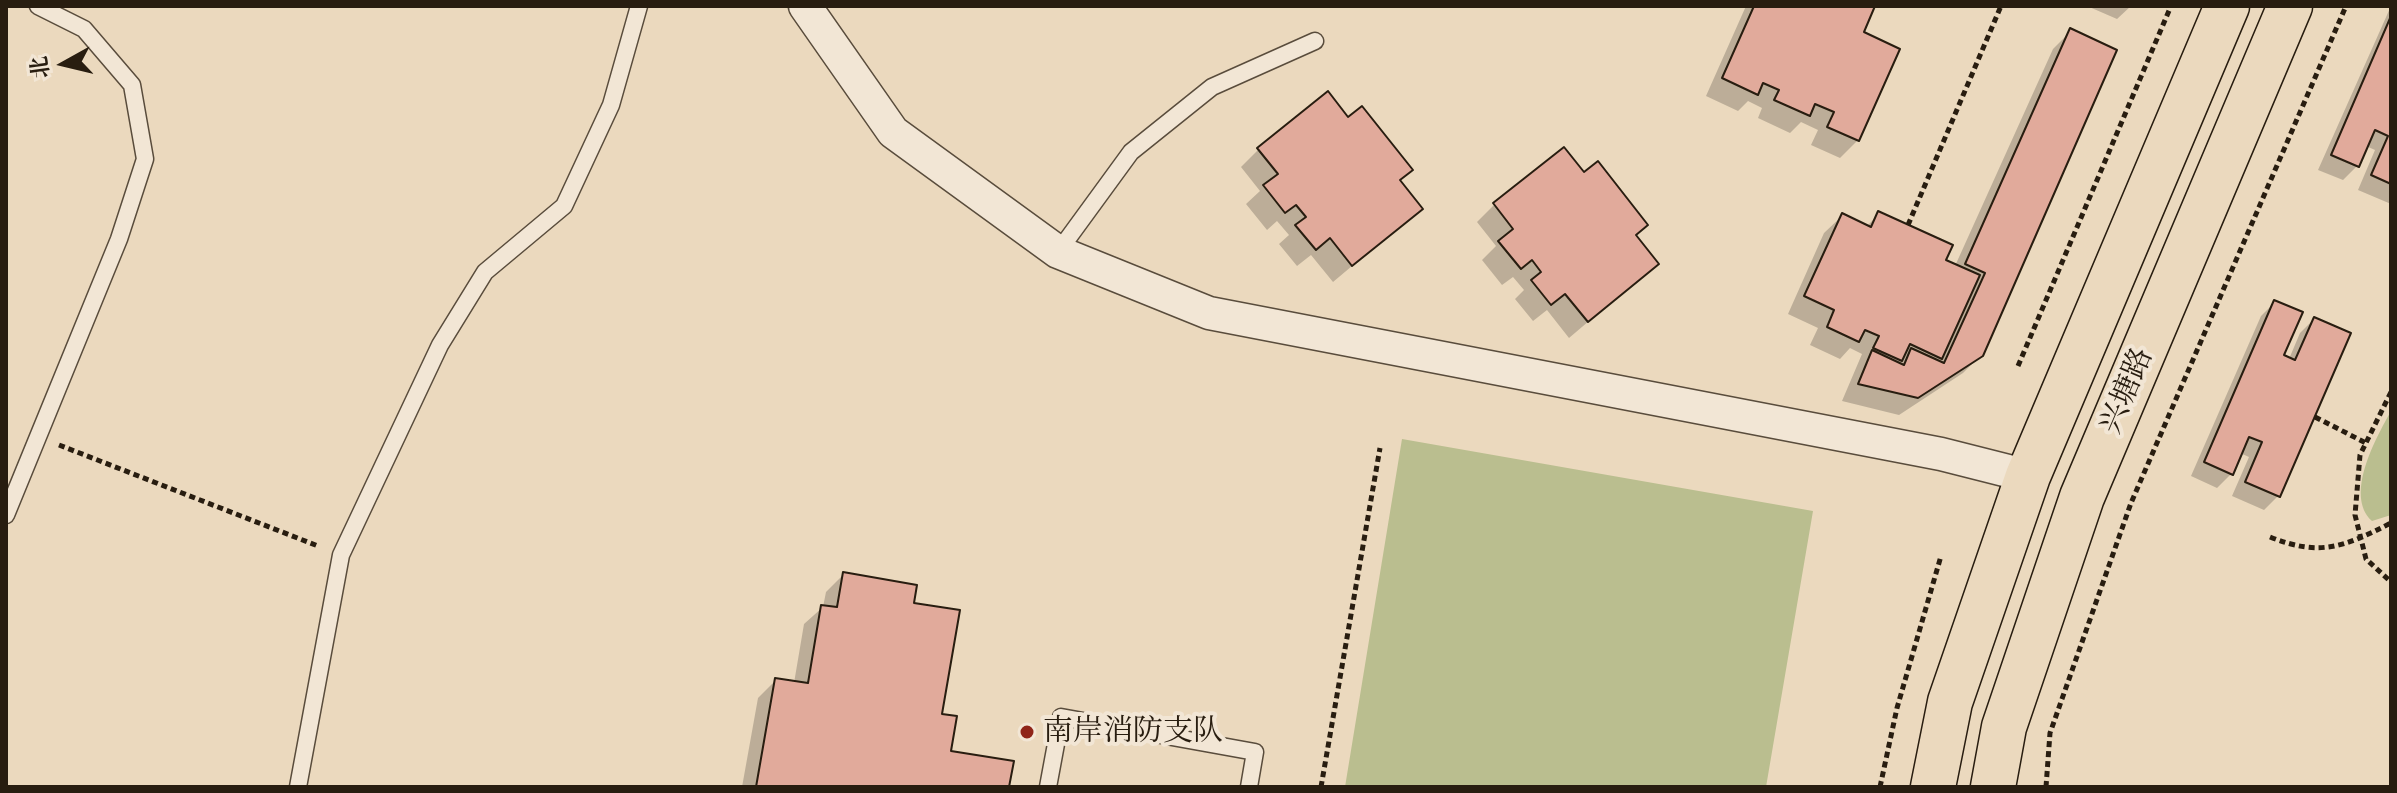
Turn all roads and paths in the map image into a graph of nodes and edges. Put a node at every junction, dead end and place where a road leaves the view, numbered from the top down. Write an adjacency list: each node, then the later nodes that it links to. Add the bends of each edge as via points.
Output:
1 (38, 6): 15 (lane, via 84,29 132,85 145,159 119,239)
2 (639, 6): 23 (lane, via 611,105 564,206 485,272 440,345)
3 (805, 6): 11 (street, via 893,132)
4 (2001, 6): 10 (path)
5 (2171, 6): 12 (path)
6 (2227, 6): 18 (main road, 兴塘路)
7 (2290, 6): 32 (main road, 兴塘路, via 2082,497 2004,727)
8 (2346, 6): 33 (path, via 2131,503 2050,733)
9 (1315, 41): 11 (lane, via 1212,87 1131,152)
10 (1908, 225)
11 (1058, 252): 18 (street, via 1209,313 1941,454)
12 (2018, 366)
13 (2391, 392): 16 (path)
14 (2315, 417): 16 (path)
15 (36, 436): 19 (lane); 23 (path)
16 (2366, 443): 22 (path, via 2360,455 2355,515)
17 (1380, 448): 29 (path)
18 (2028, 476): 31 (main road, 兴塘路, via 1950,702)
19 (6, 515)
20 (2391, 523): 22 (path)
21 (2270, 537): 22 (path, via 2303,550)
22 (2360, 538): 25 (path, via 2366,559)
23 (341, 555): 26 (lane)
24 (1941, 556): 30 (path)
25 (2391, 582)
26 (298, 787)
27 (1048, 787): 28 (lane, via 1061,717 1255,752)
28 (1249, 787)
29 (1321, 787)
30 (1880, 787)
31 (1933, 787)
32 (1993, 787)
33 (2046, 787)

